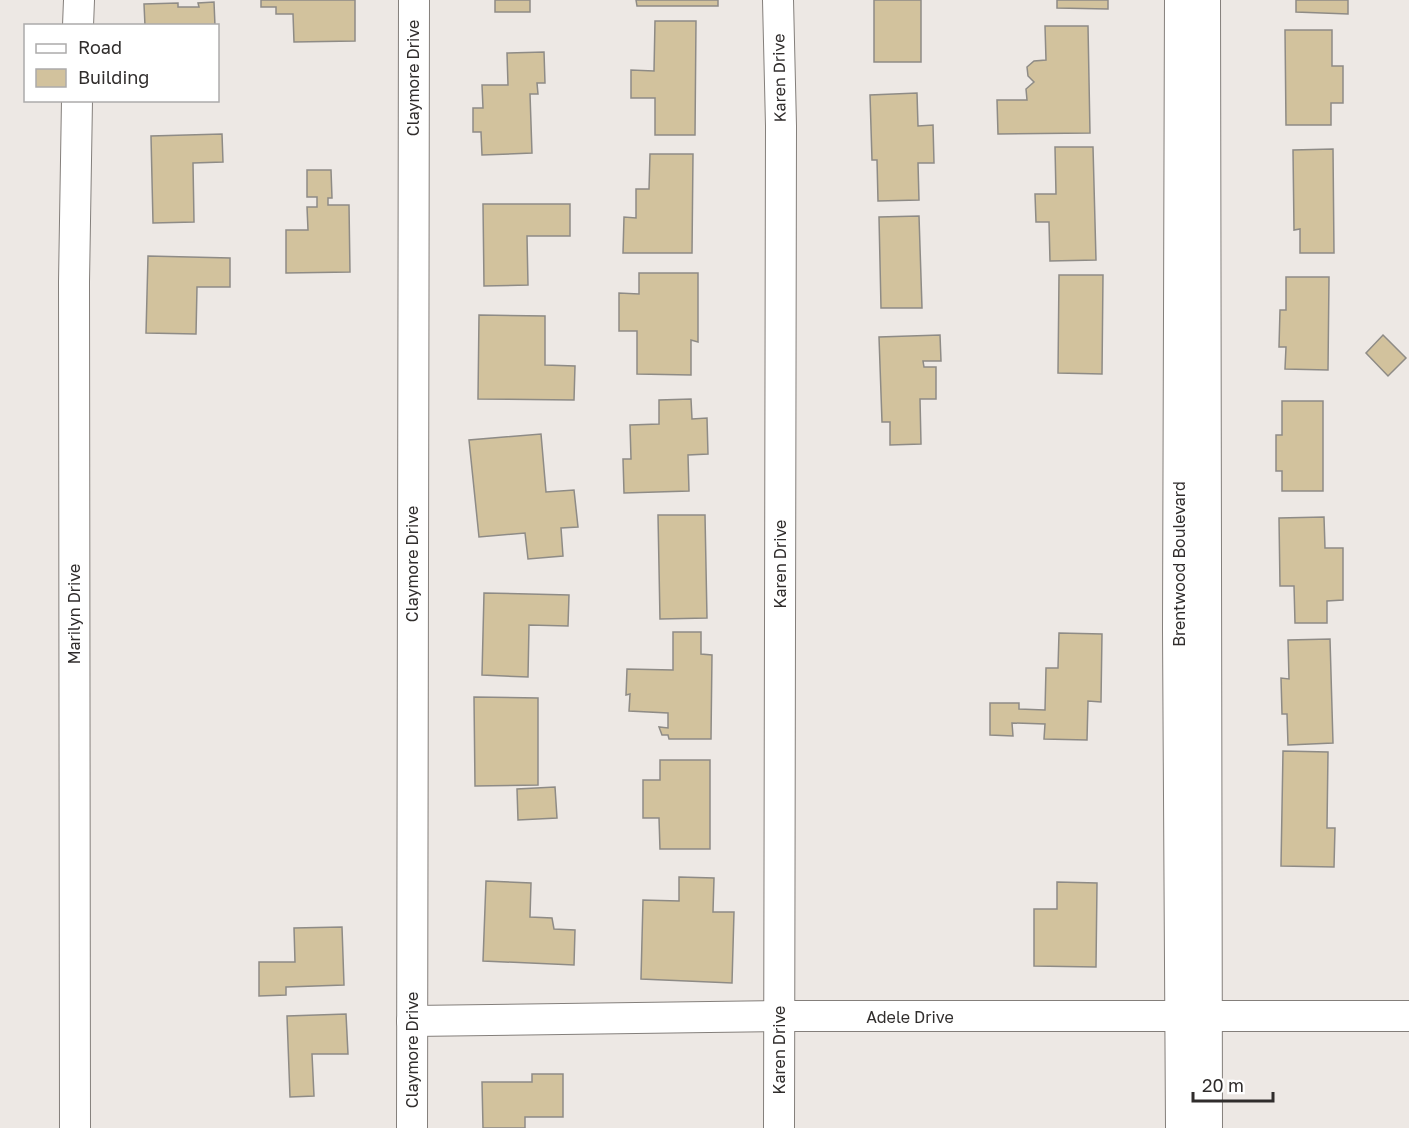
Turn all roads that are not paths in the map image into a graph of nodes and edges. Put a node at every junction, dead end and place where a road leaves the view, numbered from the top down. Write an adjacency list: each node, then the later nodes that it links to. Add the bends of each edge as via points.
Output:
1 (79, 0): 6 (street)
2 (414, 0): 11 (street, Claymore Drive)
3 (778, 0): 8 (street, Karen Drive)
4 (1180, 0): 10 (street, Brentwood Boulevard, via 1178,630)
5 (1205, 0): 10 (street, Brentwood Boulevard)
6 (78, 24)
7 (77, 102): 12 (street, Marilyn Drive)
8 (778, 1016): 10 (street, Adele Drive); 11 (street, Adele Drive); 14 (street, Karen Drive)
9 (1409, 1016): 10 (street, Adele Drive)
10 (1194, 1017): 15 (street, Brentwood Boulevard); 16 (street, Brentwood Boulevard)
11 (411, 1021): 13 (street, Claymore Drive)
12 (75, 1128)
13 (412, 1128)
14 (779, 1128)
15 (1181, 1128)
16 (1208, 1128)

